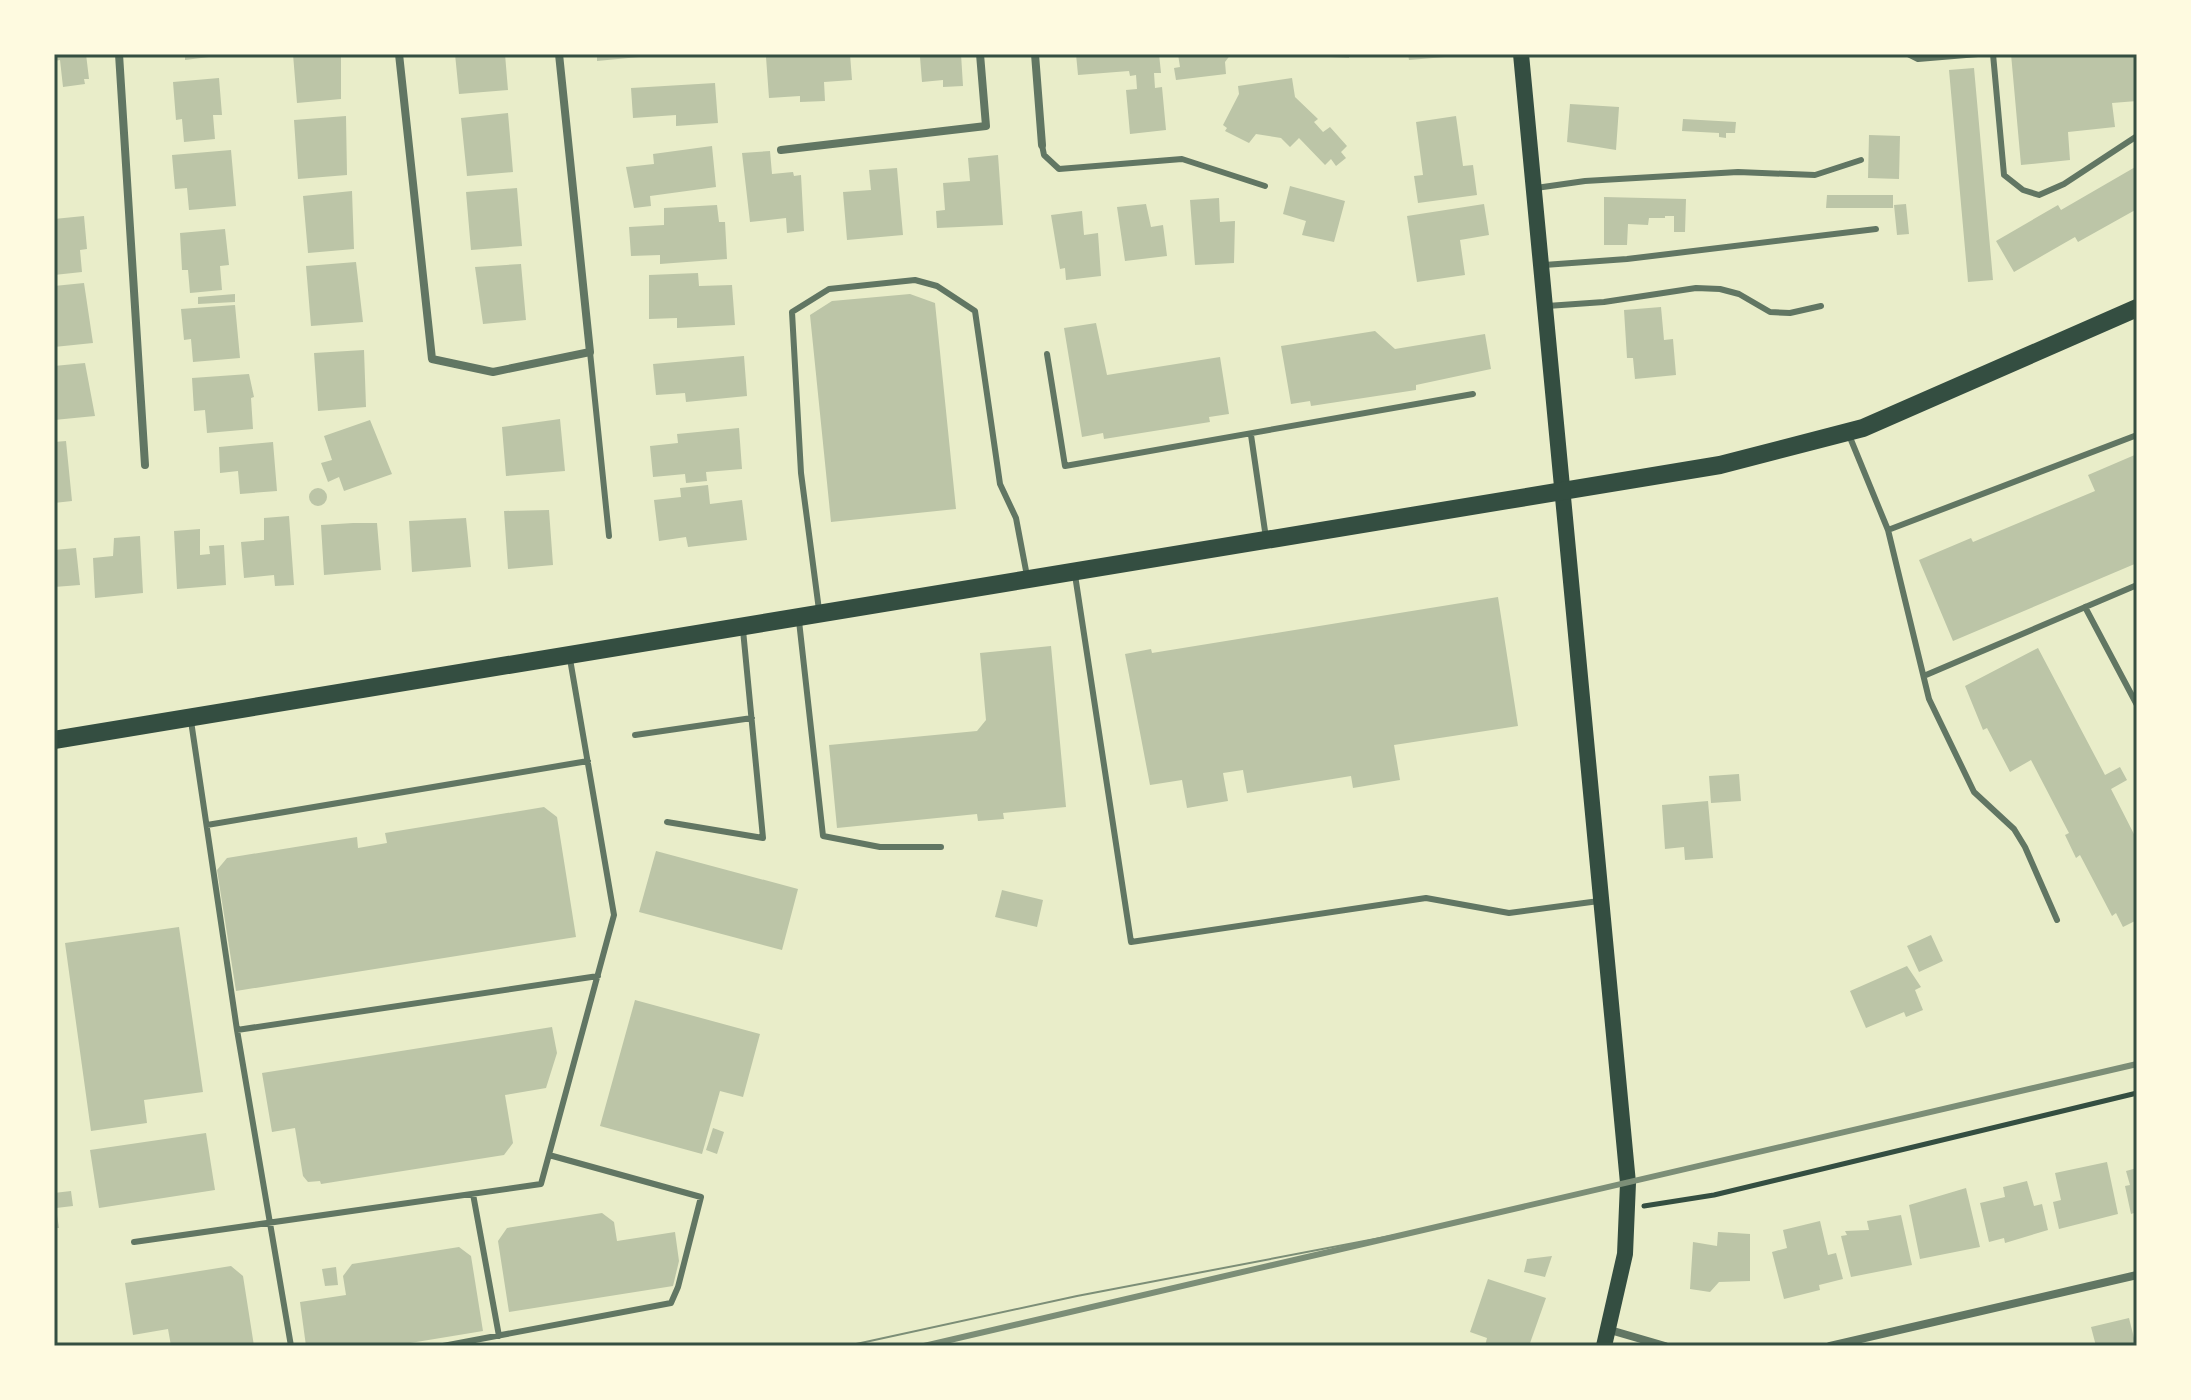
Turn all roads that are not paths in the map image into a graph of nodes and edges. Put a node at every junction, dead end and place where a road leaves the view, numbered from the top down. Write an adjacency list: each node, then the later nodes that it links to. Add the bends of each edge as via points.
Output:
1 (119, 54): 27 (street)
2 (399, 54): 21 (street, via 432,359 493,372)
3 (559, 54): 21 (street)
4 (980, 54): 12 (street, via 986,126)
5 (1035, 54): 11 (street)
6 (1521, 54): 15 (main road)
7 (1908, 54): 8 (lane, via 1918,59)
8 (1978, 54)
9 (1993, 54): 10 (lane, via 2004,175 2023,190 2039,195 2064,184)
10 (2137, 136)
11 (1042, 145): 14 (lane, via 1044,155 1059,169 1182,159)
12 (781, 150)
13 (1861, 160): 15 (lane, via 1815,175 1738,172)
14 (1265, 186)
15 (1532, 188): 17 (main road)
16 (1876, 229): 17 (lane)
17 (1540, 266): 18 (main road)
18 (1544, 306): 19 (lane, via 1696,288 1739,294 1770,312); 28 (main road)
19 (1821, 306)
20 (2136, 310): 24 (main road)
21 (590, 352): 30 (lane)
22 (1047, 354): 25 (lane, via 1065,466)
23 (1473, 394): 25 (lane)
24 (1848, 432): 28 (main road, via 1720,465); 29 (lane)
25 (1251, 435): 31 (lane)
26 (2137, 435): 29 (lane)
27 (145, 465)
28 (1561, 491): 31 (main road); 50 (main road)
29 (1888, 530): 40 (lane)
30 (609, 536)
31 (1266, 540): 32 (main road)
32 (1074, 571): 33 (main road); 50 (lane, via 1131,942 1426,898 1509,913)
33 (1027, 579): 36 (main road); 36 (lane, via 1016,518 1000,484 975,311 937,286 915,280 829,289 792,312 801,473)
34 (2137, 585): 35 (lane)
35 (2085, 607): 40 (lane); 41 (lane)
36 (819, 614): 37 (main road)
37 (799, 617): 38 (main road); 49 (lane, via 823,836 880,847)
38 (743, 626): 39 (main road); 43 (lane)
39 (569, 655): 42 (main road); 46 (lane)
40 (1926, 675): 51 (lane, via 1929,699 1974,792 2014,829)
41 (2137, 705)
42 (191, 718): 45 (main road); 48 (lane)
43 (752, 718): 44 (lane); 47 (lane, via 763,838)
44 (635, 735)
45 (54, 740)
46 (588, 761): 48 (lane); 52 (lane, via 614,915)
47 (667, 822)
48 (207, 825): 53 (lane)
49 (941, 847)
50 (1599, 901): 60 (main road, via 1628,1183 1625,1254)
51 (2057, 920)
52 (598, 976): 53 (lane); 54 (lane)
53 (237, 1030): 56 (lane)
54 (549, 1155): 55 (lane, via 541,1184); 59 (lane, via 701,1197 678,1287 671,1303)
55 (473, 1194): 56 (lane); 59 (lane)
56 (271, 1223): 57 (lane); 62 (lane)
57 (134, 1242)
58 (2137, 1275): 61 (street)
59 (499, 1336): 63 (lane)
60 (1607, 1338): 64 (street)
61 (1860, 1342): 65 (street)
62 (291, 1346)
63 (443, 1346)
64 (1665, 1346)
65 (1830, 1346)

